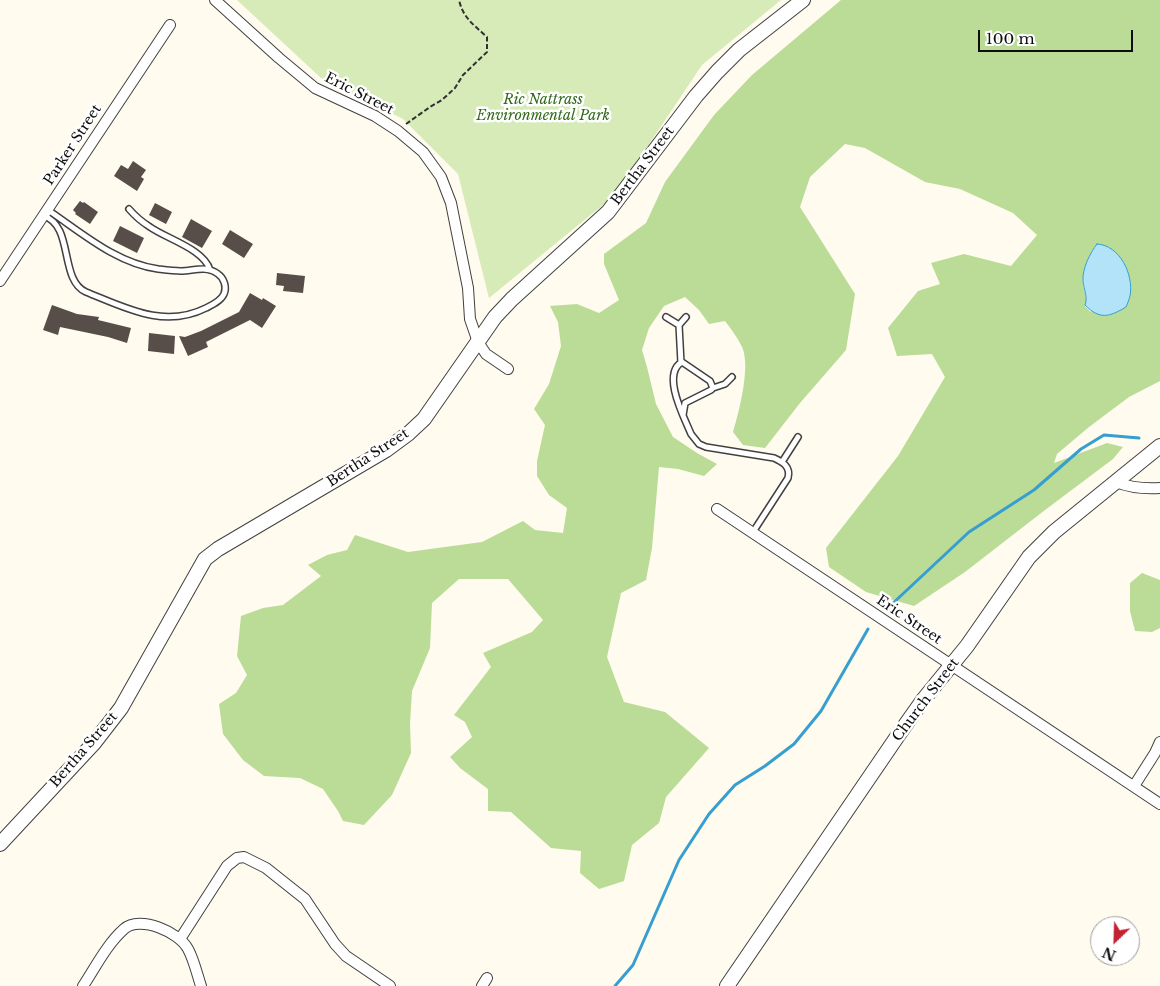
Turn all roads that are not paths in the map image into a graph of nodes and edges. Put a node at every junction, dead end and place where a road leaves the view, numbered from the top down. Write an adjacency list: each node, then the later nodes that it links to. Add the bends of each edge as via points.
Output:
1 (215, 0): 11 (street, Eric Street, via 315,88 375,116 423,152 441,177 451,203 468,288 470,319)
2 (803, 0): 11 (street, Bertha Street, via 739,50 717,72 608,212 512,299)
3 (170, 25): 5 (street, Parker Street)
4 (129, 209): 6 (lane, via 150,227 200,255)
5 (46, 213): 6 (lane, via 129,261 177,271); 6 (lane, via 58,229 72,280 77,286 133,310 167,318 205,308 222,298 226,289 222,278); 7 (street, Parker Street)
6 (210, 270)
7 (0, 281)
8 (686, 316): 10 (lane)
9 (666, 317): 10 (lane)
10 (679, 325): 12 (lane)
11 (478, 342): 13 (street, Eric Street, via 486,354); 28 (street, Bertha Street, via 437,402 409,433 205,559 121,708 94,743)
12 (681, 363): 15 (lane, via 710,382); 16 (lane, via 674,369 673,377)
13 (508, 369)
14 (732, 377): 15 (lane, via 725,384)
15 (713, 388): 16 (lane, via 685,403)
16 (683, 415): 19 (lane, via 691,434 706,448 765,456)
17 (798, 438): 19 (lane)
18 (1160, 446): 20 (street, Church Street)
19 (782, 462): 23 (lane, via 788,469 788,478)
20 (1116, 482): 21 (street, via 1141,489); 24 (street, Church Street, via 1054,532 1029,557)
21 (1160, 488)
22 (717, 509): 23 (street, Eric Street)
23 (752, 532): 24 (street, Eric Street)
24 (952, 665): 26 (street, Eric Street); 33 (street, Church Street, via 923,700)
25 (1160, 742): 26 (street)
26 (1134, 786): 27 (street, Eric Street)
27 (1160, 804)
28 (0, 844)
29 (180, 940): 30 (street, via 161,928 142,923 125,928); 31 (street, via 188,949); 32 (street, via 227,866 236,858 244,857 266,868 305,899 346,956)
30 (82, 986)
31 (201, 986)
32 (390, 986)
33 (727, 986)

